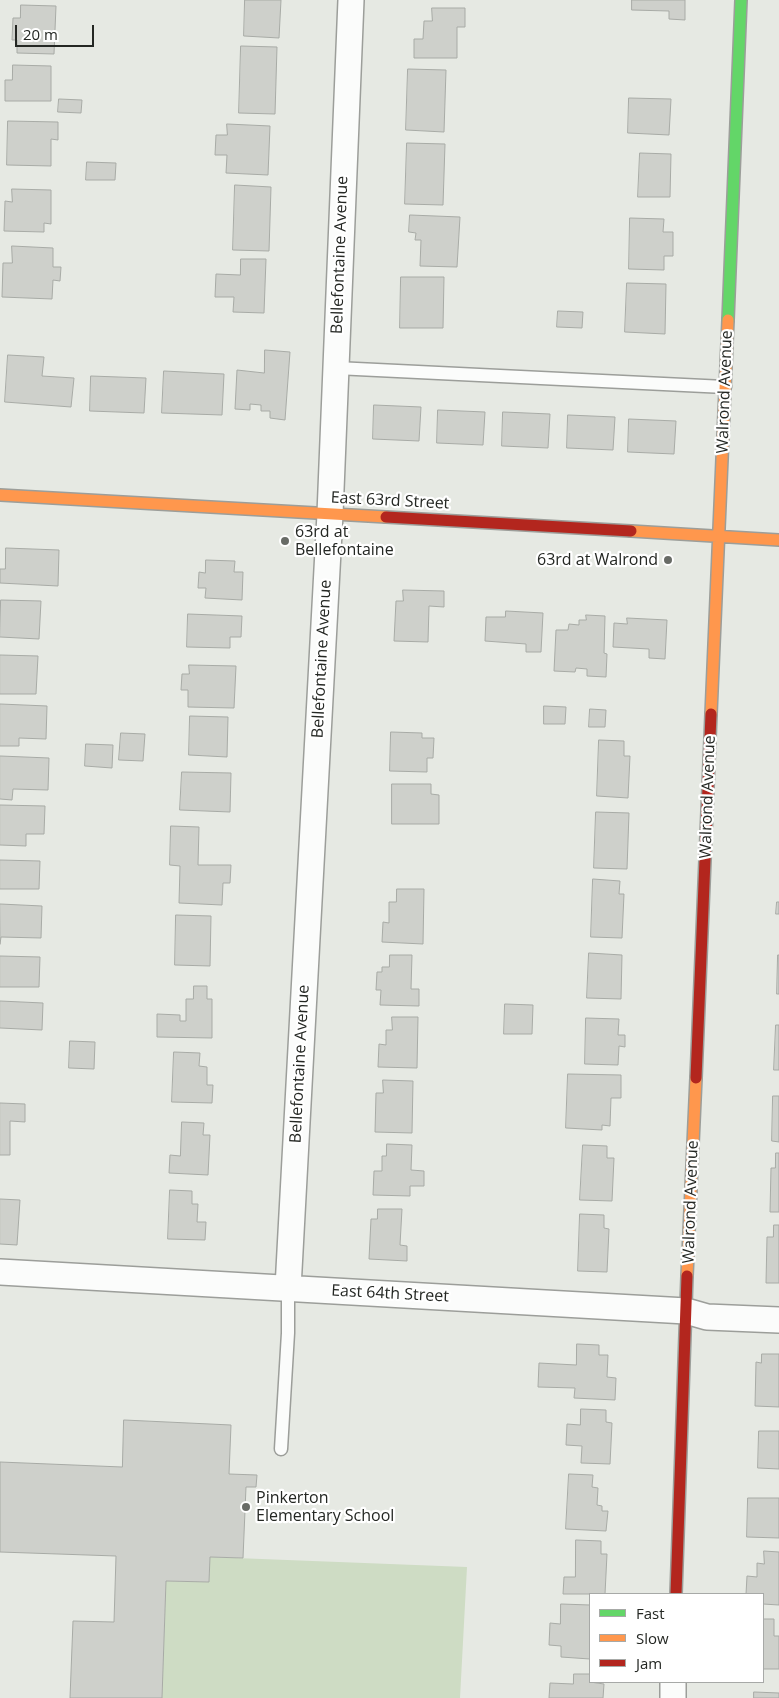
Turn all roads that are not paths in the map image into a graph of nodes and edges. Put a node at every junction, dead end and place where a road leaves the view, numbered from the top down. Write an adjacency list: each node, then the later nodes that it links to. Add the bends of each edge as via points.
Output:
1 (351, 0): 3 (street, Bellefontaine Avenue)
2 (741, 0): 4 (street, Walrond Avenue)
3 (336, 368): 4 (lane); 6 (street, Bellefontaine Avenue)
4 (725, 386): 7 (street, Walrond Avenue)
5 (0, 495): 6 (street, East 63rd Street)
6 (330, 514): 7 (street, East 63rd Street); 10 (street, Bellefontaine Avenue)
7 (719, 537): 8 (street, East 63rd Street); 11 (street, Walrond Avenue)
8 (779, 540)
9 (0, 1272): 10 (street, East 64th Street)
10 (288, 1288): 11 (street, East 64th Street); 13 (lane)
11 (686, 1311): 12 (street, East 64th Street, via 707,1317); 14 (street, Walrond Avenue)
12 (779, 1320)
13 (281, 1449)
14 (676, 1593)
15 (673, 1683): 16 (street)
16 (673, 1698)

